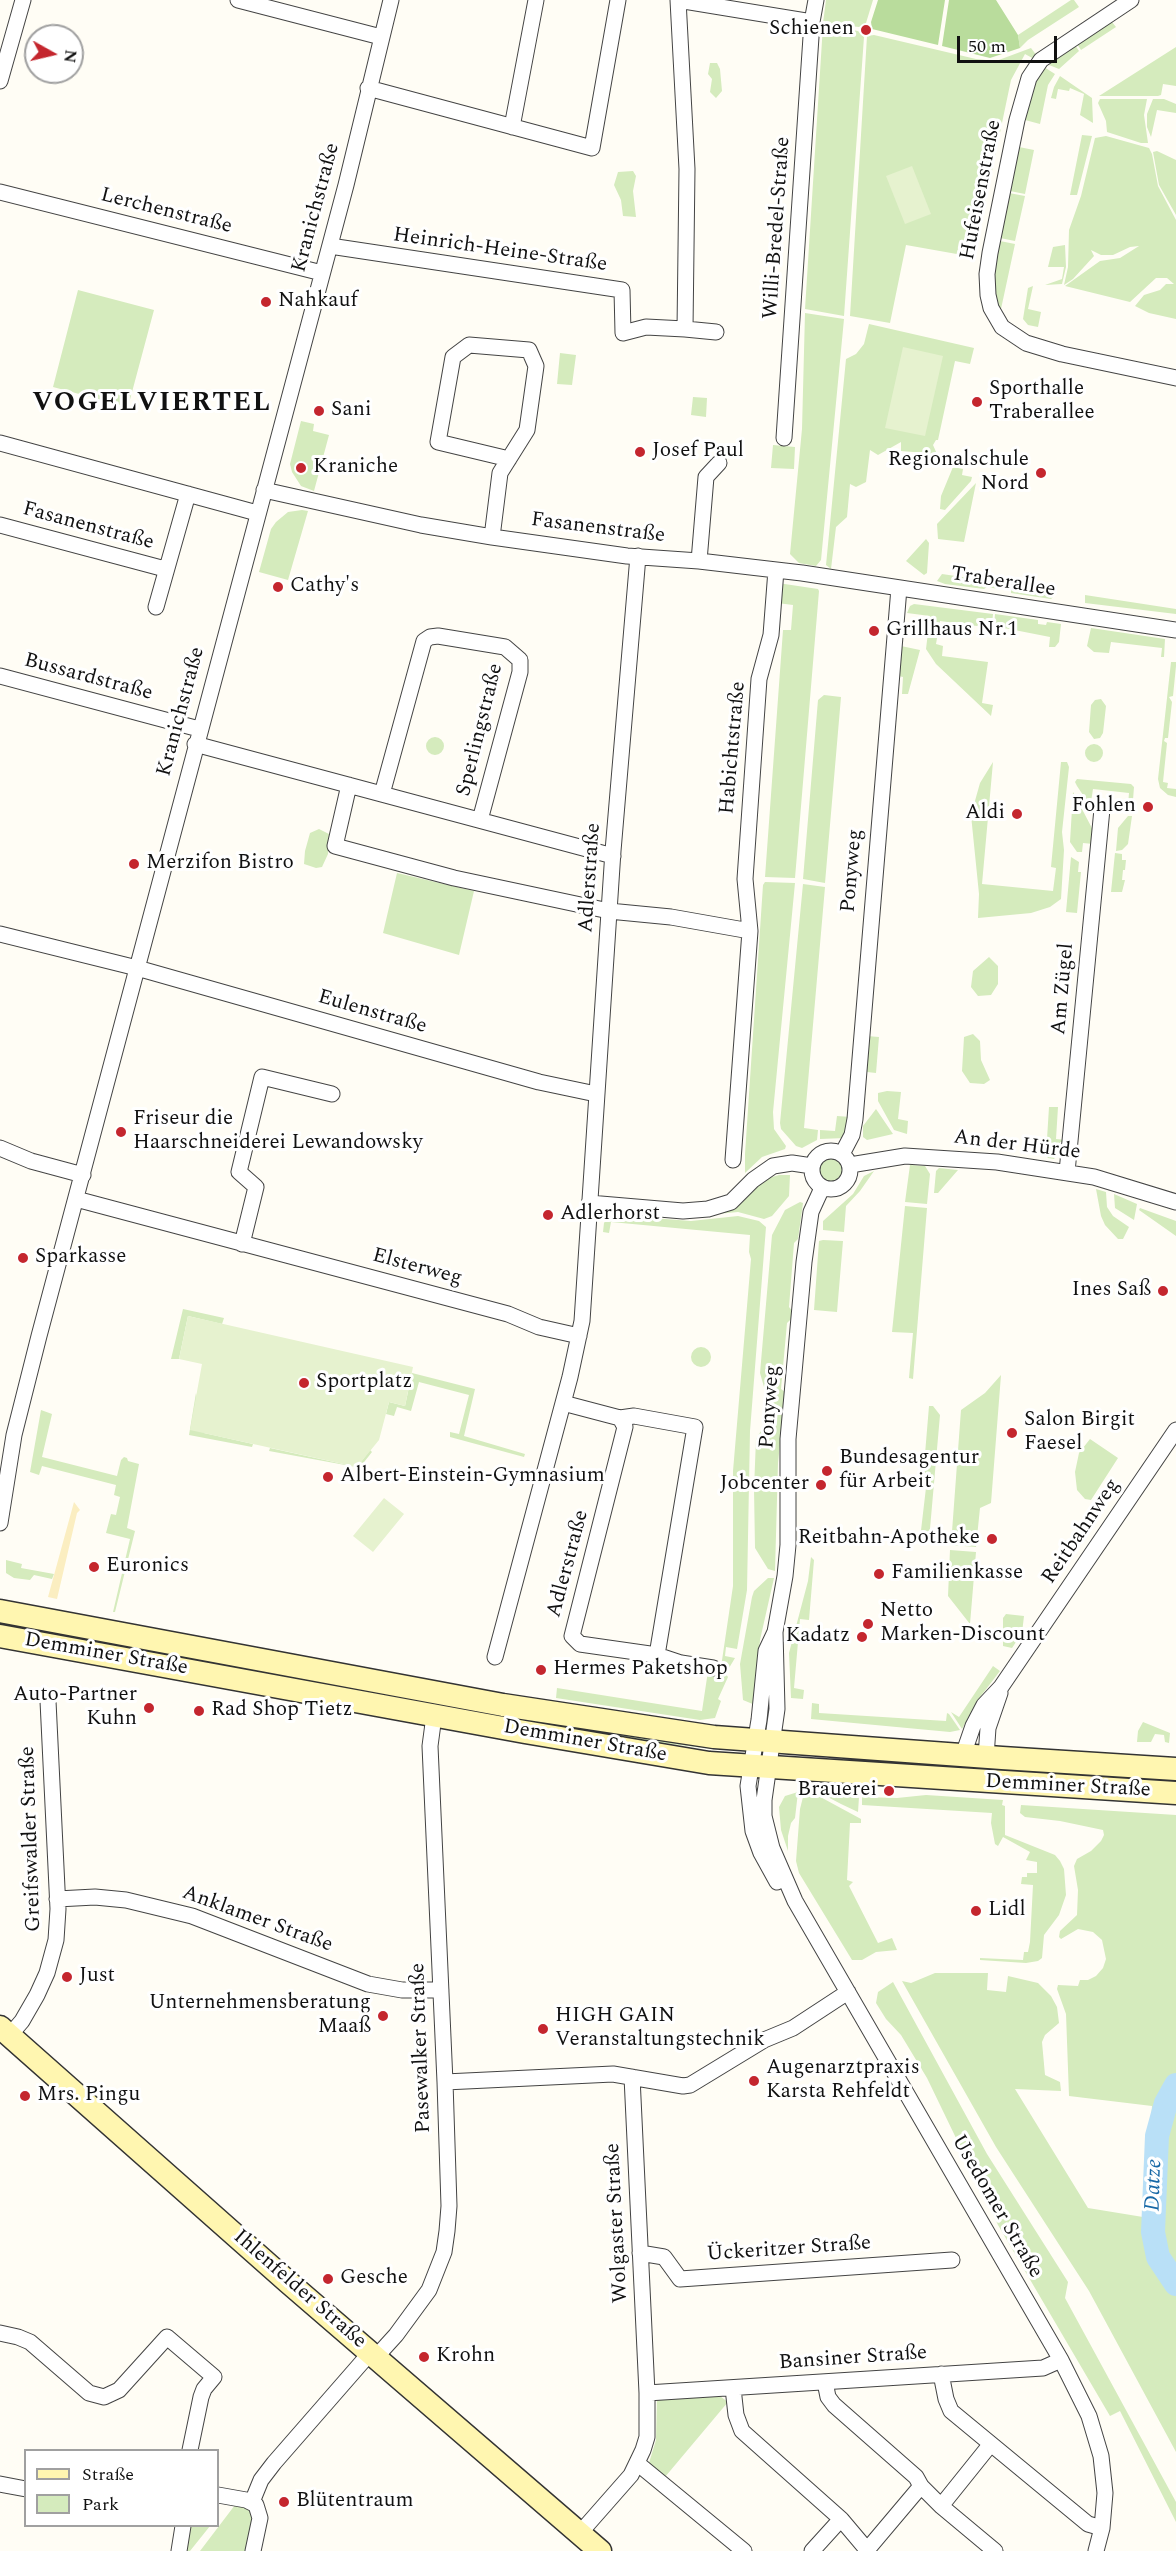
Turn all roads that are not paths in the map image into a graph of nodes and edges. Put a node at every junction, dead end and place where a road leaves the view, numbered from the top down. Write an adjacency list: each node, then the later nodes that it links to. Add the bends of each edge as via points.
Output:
1 (23, 0): 11 (street)
2 (238, 0): 10 (street)
3 (392, 0): 10 (street, Kranichstraße)
4 (536, 0): 13 (street)
5 (618, 0): 13 (street, via 592,148)
6 (678, 0): 9 (street); 17 (street, via 687,169)
7 (816, 0): 9 (street, Willi-Bredel-Straße)
8 (1131, 0): 19 (street, Hufeisenstraße, via 1041,60 1029,78 990,253 988,295 1002,327 1026,343)
9 (812, 22): 20 (street, Willi-Bredel-Straße)
10 (381, 37): 12 (street, Kranichstraße)
11 (0, 81)
12 (368, 88): 13 (street); 15 (street, Kranichstraße)
13 (512, 127)
14 (0, 192): 16 (street, Lerchenstraße)
15 (330, 246): 16 (street, Kranichstraße); 17 (street, Heinrich-Heine-Straße, via 622,290 623,333 646,327)
16 (322, 273): 24 (street, Kranichstraße)
17 (685, 329): 18 (street)
18 (716, 332)
19 (1176, 378)
20 (784, 438)
21 (0, 443): 25 (street)
22 (509, 459): 22 (street, via 527,430 536,366 529,350 469,345 453,357 438,442); 28 (street, via 500,473)
23 (719, 463): 30 (street, via 706,477)
24 (264, 490): 26 (street, Kranichstraße); 28 (street, Fasanenstraße)
25 (188, 494): 26 (street); 31 (street, Fasanenstraße)
26 (257, 513): 38 (street, Kranichstraße)
27 (0, 525): 31 (street, Fasanenstraße)
28 (492, 537): 29 (street, Fasanenstraße)
29 (638, 556): 30 (street, Fasanenstraße); 43 (street, Adlerstraße)
30 (699, 561): 32 (street, Fasanenstraße)
31 (165, 569): 35 (street, Fasanenstraße)
32 (776, 570): 33 (street, Fasanenstraße); 45 (street, Habichtstraße, via 771,635 759,679 745,879)
33 (823, 577): 34 (street, Traberallee)
34 (899, 588): 36 (street, Traberallee); 52 (street, Ponyweg, via 855,1119)
35 (156, 607)
36 (1176, 630)
37 (0, 676): 38 (street, Bussardstraße)
38 (197, 737): 39 (street, Sperlingstraße); 47 (street, Kranichstraße)
39 (349, 785): 40 (street, Sperlingstraße); 44 (street, via 335,846 454,878)
40 (382, 794): 42 (street, Sperlingstraße); 42 (street, Sperlingstraße, via 424,641 438,636 505,647 520,660 520,672)
41 (1102, 809): 54 (street, Am Zügel)
42 (480, 820): 43 (street, Sperlingstraße)
43 (613, 856): 44 (street, Adlerstraße)
44 (609, 911): 45 (street); 49 (street, Adlerstraße)
45 (750, 931): 51 (street, Habichtstraße)
46 (0, 934): 47 (street, Eulenstraße)
47 (137, 968): 49 (street, Eulenstraße, via 539,1082); 55 (street, Kranichstraße)
48 (332, 1094): 60 (street, via 262,1077 239,1172 256,1187)
49 (596, 1094): 59 (street, Adlerstraße)
50 (0, 1148): 55 (street)
51 (733, 1160)
52 (846, 1160): 53 (street, via 836,1151 824,1151); 54 (street, An der Hürde, via 921,1156); 56 (street, Ponyweg, via 849,1178 841,1187)
53 (812, 1166): 56 (street, via 812,1176); 59 (street, via 773,1166 730,1202 708,1209 683,1211)
54 (1067, 1172): 58 (street, An der Hürde)
55 (83, 1175): 57 (street, Kranichstraße)
56 (822, 1188): 76 (street, Ponyweg, via 811,1212 804,1262 788,1439 787,1557 775,1632 777,1709)
57 (76, 1199): 60 (street, Elsterweg); 65 (street, Kranichstraße)
58 (1176, 1202)
59 (589, 1203): 61 (street, Adlerstraße)
60 (242, 1244): 61 (street, Elsterweg)
61 (579, 1336): 62 (street, Adlerstraße)
62 (563, 1403): 63 (street); 71 (street, Adlerstraße)
63 (620, 1418): 70 (street, via 634,1416 695,1427); 70 (street, Adlerstraße, via 625,1434 572,1636 580,1644)
64 (1176, 1430): 73 (street, Reitbahnweg)
65 (14, 1435): 66 (street, Kranichstraße); 67 (street, Kranichstraße)
66 (0, 1470)
67 (0, 1523)
68 (0, 1611): 76 (main road, Demminer Straße, via 503,1705 714,1737)
69 (0, 1636): 75 (main road, Demminer Straße)
70 (657, 1655): 72 (street, Adlerstraße)
71 (495, 1657)
72 (712, 1668)
73 (1002, 1687): 77 (street, Reitbahnweg, via 984,1705); 78 (street, Reitbahnweg, via 988,1728)
74 (48, 1701): 83 (street, Greifswalder Straße)
75 (434, 1716): 79 (main road, Demminer Straße, via 709,1763); 84 (street, Pasewalker Straße, via 430,1746)
76 (764, 1740): 77 (main road, Demminer Straße); 79 (street, Usedomer Straße)
77 (963, 1755): 78 (main road, Demminer Straße)
78 (986, 1757): 80 (main road, Demminer Straße); 81 (main road)
79 (760, 1766): 81 (main road, Demminer Straße); 85 (street, Usedomer Straße, via 747,1799 761,1853 779,1885 795,1901)
80 (1176, 1769)
81 (984, 1782): 82 (main road, Demminer Straße)
82 (1176, 1793)
83 (57, 1899): 84 (street, Anklamer Straße, via 126,1900 192,1916 368,1984 402,1990); 86 (street, Greifswalder Straße, via 56,1940 47,1973 28,2010)
84 (441, 1990): 88 (street, Pasewalker Straße)
85 (848, 1992): 87 (street, via 690,2085); 93 (street, Usedomer Straße)
86 (5, 2031): 92 (main road, Ihlenfelder Straße)
87 (632, 2077): 88 (street, via 613,2074); 89 (street, Wolgaster Straße)
88 (445, 2082): 92 (street, Pasewalker Straße, via 449,2205 444,2252 429,2290 403,2326)
89 (640, 2253): 90 (street, Ückeritzer Straße, via 664,2257 680,2279); 97 (street, Wolgaster Straße)
90 (952, 2260)
91 (0, 2333): 99 (street, via 30,2342 89,2393 104,2397 118,2390 167,2337 214,2377 204,2389)
92 (373, 2355): 105 (street, Pasewalker Straße, via 274,2463); 110 (main road, Ihlenfelder Straße)
93 (1061, 2360): 94 (street, Bansiner Straße, via 1043,2368); 109 (street, Usedomer Straße, via 1089,2416 1099,2448 1105,2493)
94 (941, 2374): 95 (street, Bansiner Straße); 98 (street, via 951,2410)
95 (825, 2382): 96 (street, Bansiner Straße); 102 (street, via 834,2405 916,2477)
96 (733, 2388): 97 (street, Bansiner Straße); 107 (street, via 742,2431)
97 (647, 2393): 100 (street, Wolgaster Straße, via 647,2437)
98 (990, 2445): 106 (street); 109 (street, via 1088,2524)
99 (190, 2449)
100 (638, 2463): 110 (street, Wolgaster Straße); 115 (street)
101 (0, 2484): 103 (street)
102 (921, 2486): 106 (street); 111 (street)
103 (24, 2489)
104 (219, 2495): 105 (street)
105 (252, 2502): 113 (street, via 260,2514)
106 (941, 2506): 117 (street)
107 (841, 2519): 111 (street); 116 (street)
108 (183, 2527): 112 (street)
109 (1102, 2528): 118 (street, Usedomer Straße)
110 (580, 2533): 114 (main road, Ihlenfelder Straße)
111 (868, 2550)
112 (179, 2551)
113 (253, 2551)
114 (600, 2551)
115 (744, 2551)
116 (812, 2551)
117 (995, 2551)
118 (1096, 2551)

